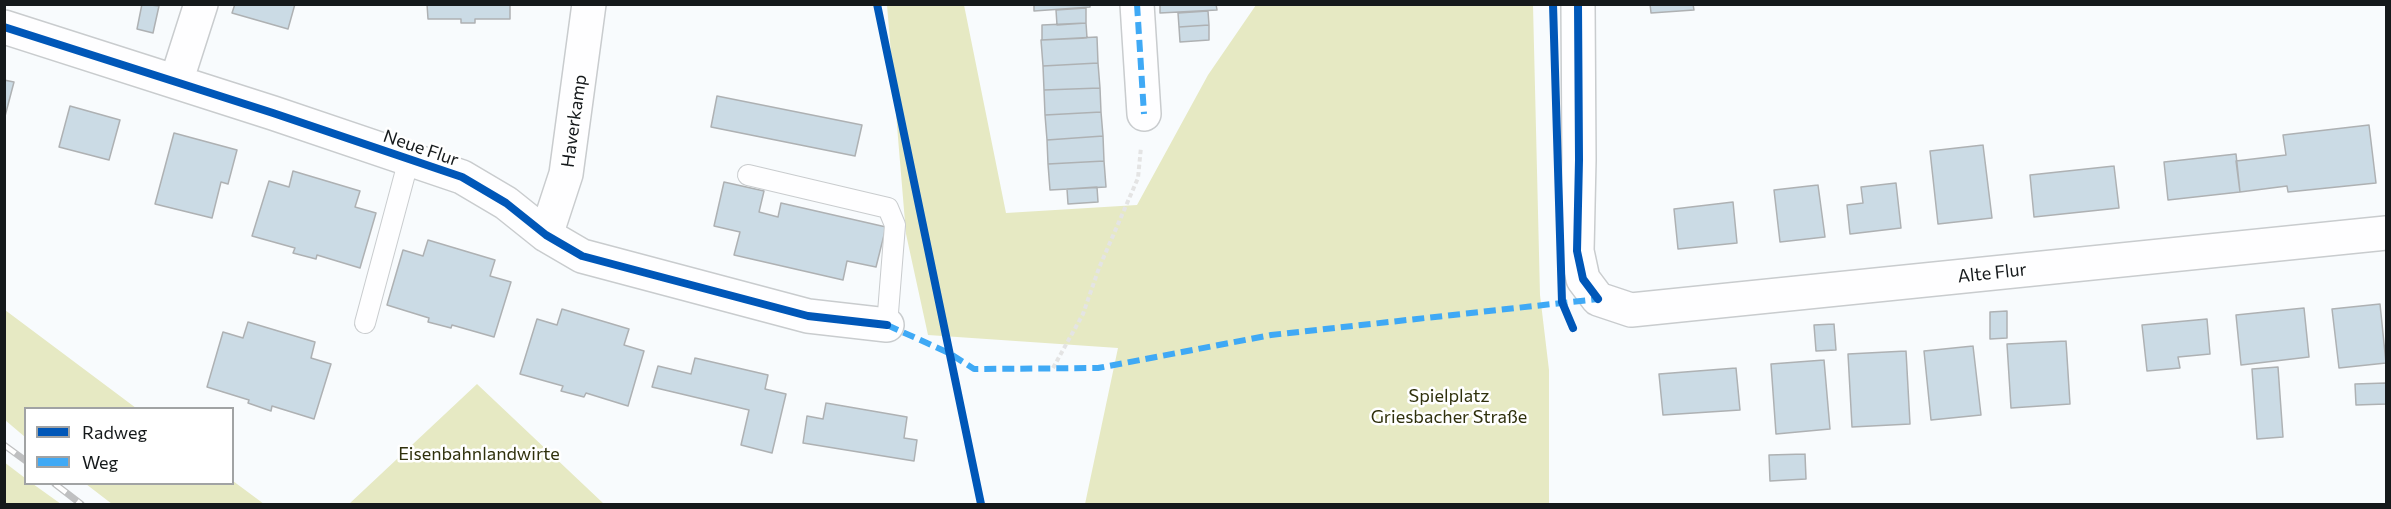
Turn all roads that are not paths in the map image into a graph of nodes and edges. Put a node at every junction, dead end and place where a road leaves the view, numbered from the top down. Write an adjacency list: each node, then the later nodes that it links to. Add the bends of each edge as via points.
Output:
1 (201, 4): 6 (street)
2 (589, 4): 11 (street, Haverkamp, via 566,174)
3 (1137, 4): 7 (street)
4 (1578, 4): 10 (street, Alte Flur, via 1577,251 1583,279 1598,299 1631,310)
5 (4, 27): 6 (street, Neue Flur)
6 (176, 82): 8 (street, Neue Flur)
7 (1144, 114)
8 (409, 159): 11 (street, Neue Flur, via 462,177 506,203); 12 (lane)
9 (748, 175): 13 (lane, via 888,208 895,225)
10 (2386, 232)
11 (546, 235): 13 (street, Neue Flur, via 582,256 808,316)
12 (365, 323)
13 (887, 325)

